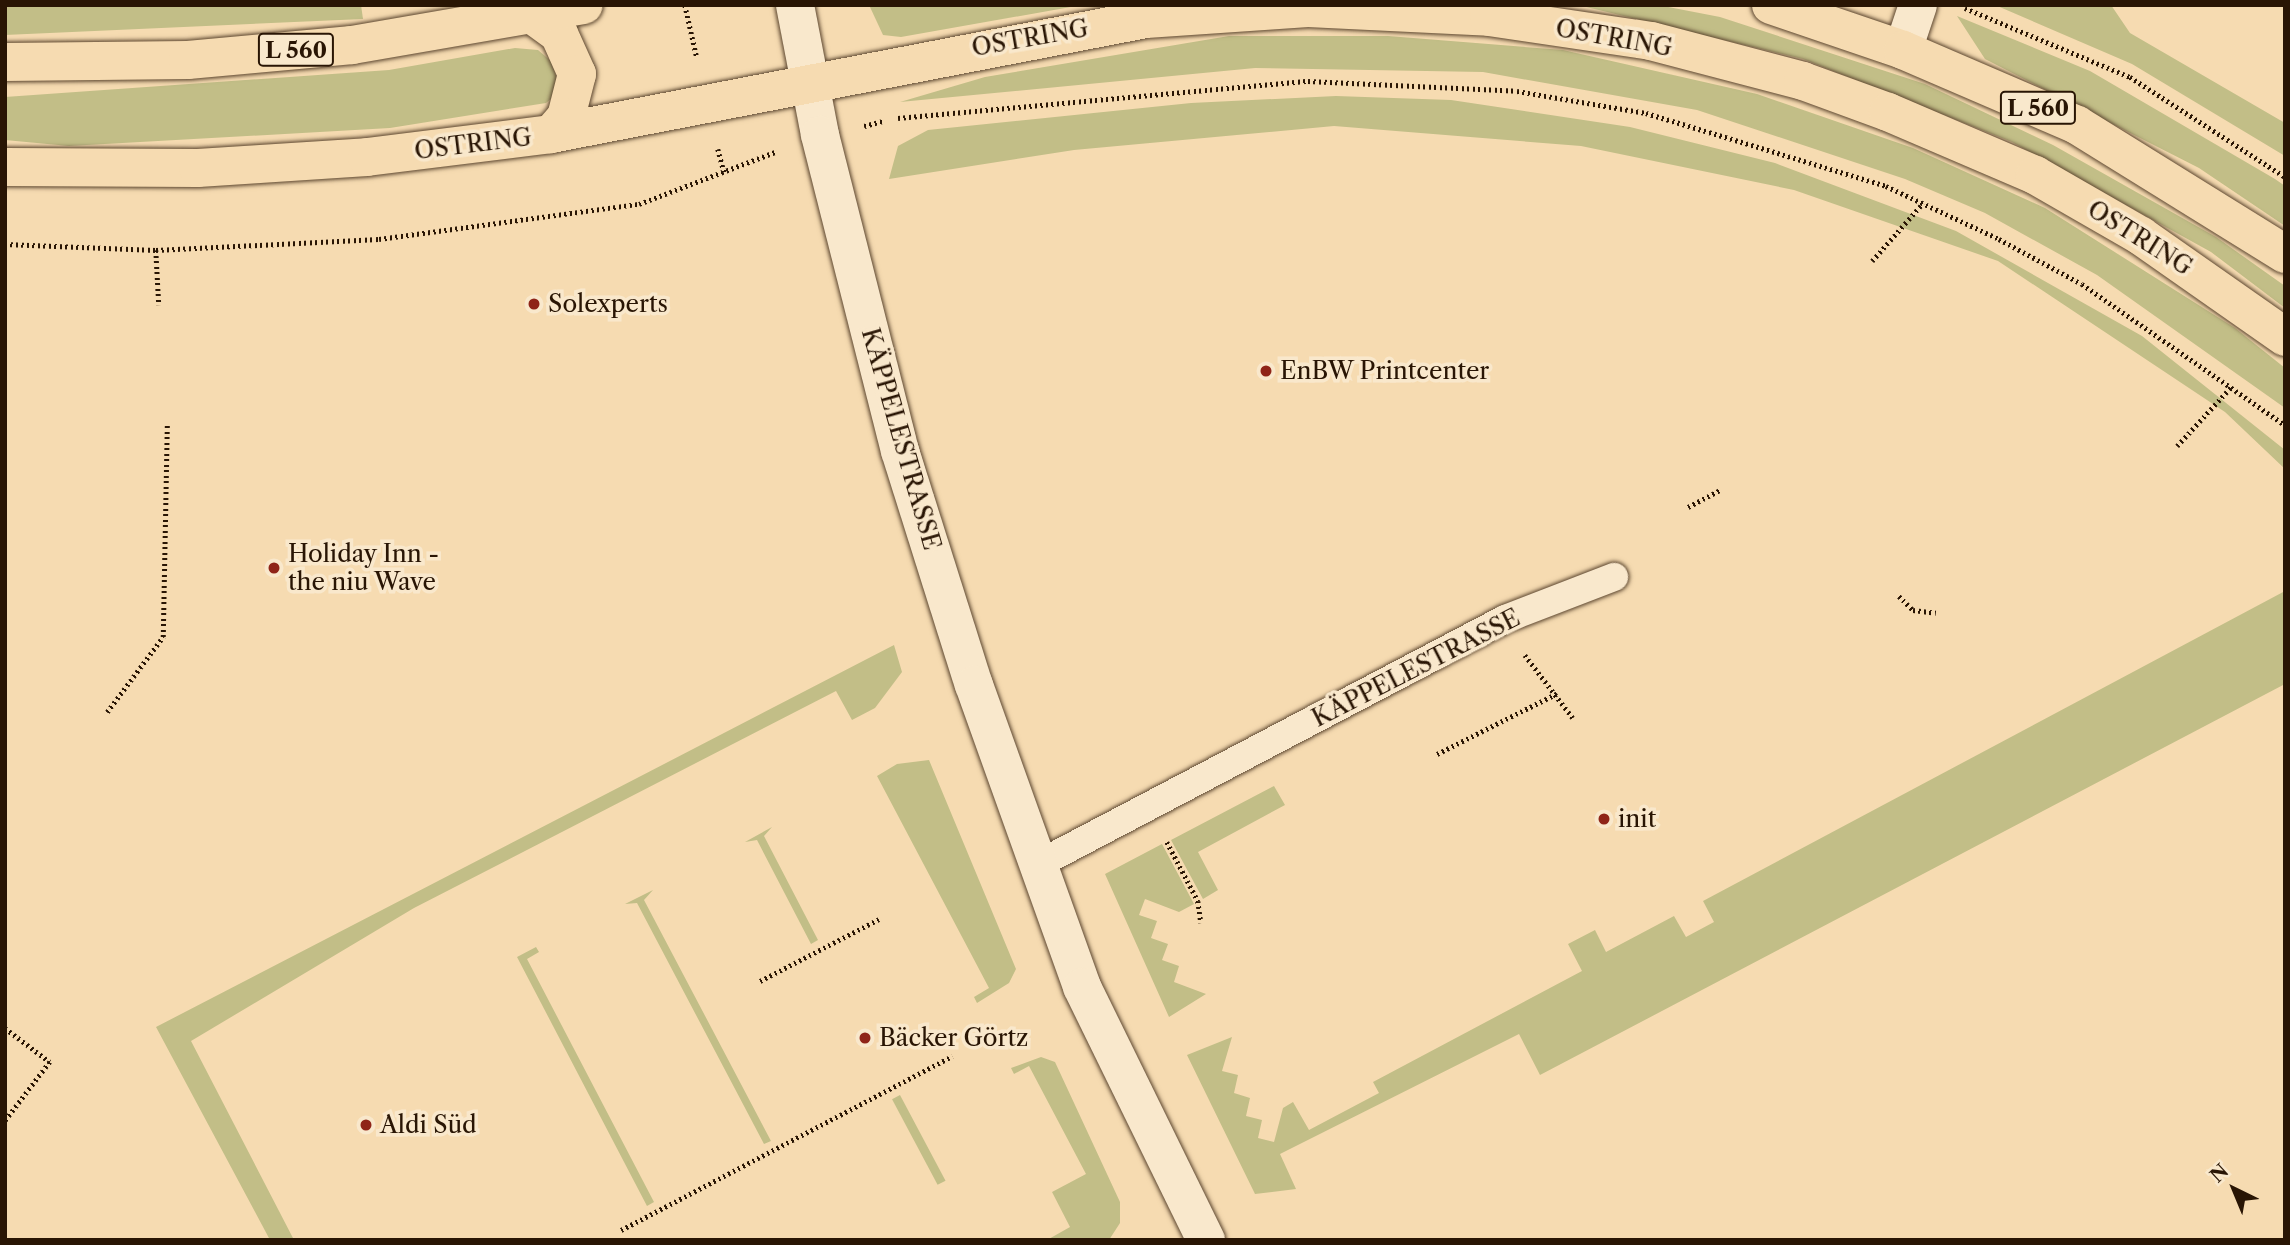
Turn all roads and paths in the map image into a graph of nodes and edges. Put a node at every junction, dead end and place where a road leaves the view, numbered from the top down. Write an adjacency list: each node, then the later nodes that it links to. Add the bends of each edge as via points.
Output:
1 (584, 5): 6 (main road, L 560)
2 (795, 5): 9 (street, KÄPPELESTRASSE)
3 (1771, 5): 7 (main road, L 560)
4 (1918, 5): 7 (street)
5 (1958, 5): 13 (path, via 2130,77)
6 (534, 16): 8 (main road, L 560, via 388,41 188,60); 10 (main road, via 559,34 577,75 566,117)
7 (1903, 51): 17 (main road, L 560, via 2077,125)
8 (5, 62)
9 (808, 85): 10 (main road, OSTRING / L 560); 11 (street, KÄPPELESTRASSE); 20 (main road, OSTRING / L 560, via 1146,19 1308,8 1489,17 1651,41 1803,81 2035,175 2141,236)
10 (551, 134): 12 (main road, OSTRING / L 560, via 366,157 224,166)
11 (820, 135): 14 (path, via 898,118 1188,88 1308,81 1517,91 1660,116 1781,150); 16 (path, via 639,204 379,239); 36 (street, KÄPPELESTRASSE, via 900,451)
12 (5, 167)
13 (2285, 177)
14 (1923, 203): 18 (path); 21 (path, via 2082,284)
15 (5, 244): 16 (path)
16 (156, 250): 19 (path)
17 (2285, 254)
18 (1872, 261)
19 (159, 305)
20 (2285, 337)
21 (2232, 386): 23 (path); 24 (path)
22 (167, 423): 32 (path, via 163,637)
23 (2285, 425)
24 (2177, 446)
25 (1722, 489): 26 (path)
26 (1688, 507)
27 (1614, 578): 35 (lane, KÄPPELESTRASSE, via 1506,619)
28 (1899, 596): 29 (path, via 1913,610)
29 (1936, 613)
30 (1527, 659): 31 (path)
31 (1558, 693): 33 (path); 34 (path)
32 (107, 712)
33 (1573, 718)
34 (1437, 754)
35 (1149, 807): 36 (lane, KÄPPELESTRASSE); 38 (path, via 1198,901)
36 (1035, 866): 44 (street, KÄPPELESTRASSE, via 1082,987)
37 (879, 919): 39 (path)
38 (1201, 923)
39 (760, 981)
40 (5, 1028): 42 (path, via 50,1062)
41 (952, 1056): 43 (path)
42 (5, 1121)
43 (621, 1230)
44 (1206, 1240)

